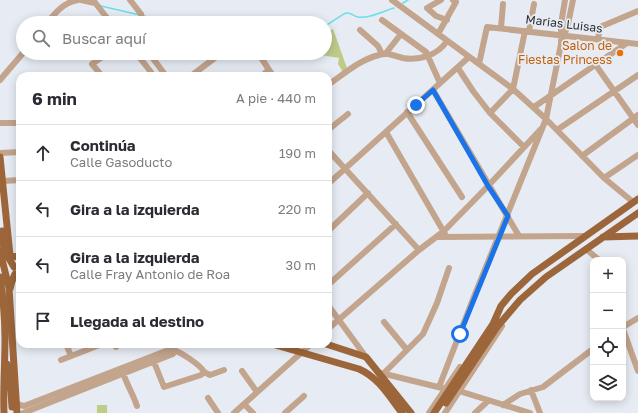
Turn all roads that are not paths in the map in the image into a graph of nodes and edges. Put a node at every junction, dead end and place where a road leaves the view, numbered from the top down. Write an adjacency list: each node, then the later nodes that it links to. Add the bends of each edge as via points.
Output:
1 (78, 0): 13 (street, via 64,5)
2 (81, 0): 9 (street)
3 (130, 0): 15 (street)
4 (392, 0): 22 (street)
5 (440, 0): 17 (street, via 427,8 436,16)
6 (453, 0): 17 (street, via 456,2)
7 (565, 0): 23 (street, via 561,24)
8 (573, 0): 23 (street)
9 (94, 2): 14 (street)
10 (503, 4): 18 (street)
11 (534, 4): 20 (street)
12 (638, 11): 24 (street, via 600,27)
13 (54, 16)
14 (105, 16)
15 (140, 16)
16 (382, 20): 21 (street)
17 (447, 20): 22 (street)
18 (501, 28): 20 (street, Marias Luisas); 37 (street, Marias Luisas, via 487,27)
19 (360, 30): 28 (street)
20 (527, 31): 23 (street, Marias Luisas); 49 (street)
21 (401, 34): 28 (street); 29 (street)
22 (438, 34): 25 (street)
23 (563, 35): 24 (street, Marias Luisas); 52 (street)
24 (598, 39): 26 (street, Marias Luisas)
25 (447, 41): 29 (street, via 437,52); 30 (street)
26 (627, 43): 27 (street, Marias Luisas); 38 (street)
27 (638, 44)
28 (384, 53): 29 (street, via 410,59); 47 (street, via 360,62)
29 (428, 56): 48 (street)
30 (469, 56): 37 (street); 39 (street)
31 (17, 60): 46 (street)
32 (98, 60): 41 (street, via 92,64)
33 (141, 60): 42 (street)
34 (154, 60): 43 (street)
35 (212, 60): 44 (street)
36 (262, 60): 40 (street)
37 (479, 64): 49 (street)
38 (595, 64): 51 (street); 52 (street)
39 (458, 68): 48 (street); 55 (street)
40 (268, 70)
41 (99, 72)
42 (151, 72)
43 (163, 72)
44 (196, 72)
45 (638, 75): 51 (street)
46 (0, 80)
47 (332, 82)
48 (440, 83): 50 (street)
49 (513, 88): 53 (street); 55 (street)
50 (433, 90): 54 (street); 78 (street)
51 (614, 90): 57 (street); 64 (street)
52 (551, 94): 53 (street); 58 (street)
53 (534, 107): 58 (street)
54 (407, 112): 65 (street); 81 (street)
55 (490, 113): 66 (street)
56 (348, 114): 62 (street)
57 (636, 117): 61 (street); 71 (street)
58 (546, 120): 63 (street); 64 (street)
59 (0, 123): 60 (street)
60 (16, 123)
61 (638, 125)
62 (332, 127)
63 (543, 127): 66 (street); 84 (street)
64 (557, 130): 71 (street)
65 (386, 132): 73 (street); 87 (street)
66 (524, 147): 78 (street)
67 (16, 152): 68 (street)
68 (0, 153)
69 (332, 154): 73 (street)
70 (638, 155): 74 (street)
71 (582, 156): 74 (street)
72 (0, 157): 77 (main road)
73 (345, 168): 76 (street); 80 (street)
74 (604, 178): 82 (street)
75 (16, 180): 77 (street)
76 (332, 180)
77 (3, 181): 95 (main road)
78 (488, 186): 84 (street); 87 (street)
79 (0, 192): 95 (main road)
80 (368, 193): 85 (street); 86 (street)
81 (462, 197)
82 (636, 201): 90 (main road)
83 (638, 213): 92 (main road)
84 (508, 216): 88 (street); 89 (street)
85 (396, 224): 94 (street); 102 (street)
86 (332, 227)
87 (445, 234): 88 (street); 94 (street)
88 (499, 236): 89 (street); 137 (street)
89 (519, 236): 90 (street)
90 (584, 236): 104 (main road, via 532,274)
91 (638, 236): 92 (main road)
92 (603, 237): 93 (main road)
93 (586, 249): 96 (street); 106 (main road, via 531,289)
94 (418, 250): 108 (street)
95 (3, 257): 97 (main road); 99 (main road); 103 (main road)
96 (596, 257)
97 (16, 258)
98 (449, 268): 121 (street, via 423,334)
99 (16, 269)
100 (16, 272): 103 (main road)
101 (0, 277): 123 (main road, via 5,330)
102 (332, 281)
103 (9, 293): 145 (main road)
104 (501, 306): 114 (main road); 137 (street)
105 (332, 311): 108 (street)
106 (511, 312): 114 (main road); 139 (street)
107 (638, 318): 111 (street)
108 (338, 321): 110 (street); 126 (street)
109 (384, 322): 121 (street)
110 (332, 326)
111 (626, 326)
112 (623, 329): 131 (street)
113 (0, 330): 123 (main road)
114 (484, 342): 160 (main road); 161 (main road)
115 (332, 346): 126 (main road)
116 (67, 348): 125 (street)
117 (91, 348): 125 (street)
118 (285, 348): 124 (main road)
119 (307, 348): 124 (street)
120 (175, 350): 128 (street, via 173,354); 132 (street); 136 (street, via 171,349)
121 (408, 350): 134 (street)
122 (590, 351): 138 (street, via 543,387)
123 (4, 353): 142 (main road); 150 (main road, via 10,377)
124 (301, 353): 140 (street); 157 (main road, via 370,374)
125 (70, 356): 127 (street)
126 (366, 357): 134 (main road)
127 (61, 360)
128 (154, 362): 132 (street, via 164,386); 133 (street)
129 (224, 370): 132 (street, via 210,376)
130 (242, 371): 140 (street)
131 (638, 371)
132 (204, 372)
133 (123, 373): 136 (street); 148 (street)
134 (382, 373): 137 (street); 158 (main road)
135 (0, 387): 142 (main road)
136 (78, 387): 145 (street, via 24,406); 152 (street)
137 (442, 388): 159 (street)
138 (531, 390): 147 (street); 165 (street)
139 (459, 391): 144 (street); 162 (street)
140 (257, 392): 146 (street)
141 (304, 396): 156 (street)
142 (3, 398): 149 (main road)
143 (208, 398): 153 (street)
144 (488, 401): 147 (street); 163 (street)
145 (16, 404): 151 (main road)
146 (244, 404): 154 (street); 155 (street)
147 (503, 405): 164 (street)
148 (137, 406)
149 (4, 413)
150 (13, 413)
151 (17, 413)
152 (23, 413)
153 (218, 413)
154 (234, 413)
155 (253, 413)
156 (285, 413)
157 (402, 413)
158 (411, 413)
159 (429, 413)
160 (434, 413)
161 (439, 413)
162 (445, 413)
163 (476, 413)
164 (530, 413)
165 (540, 413)

